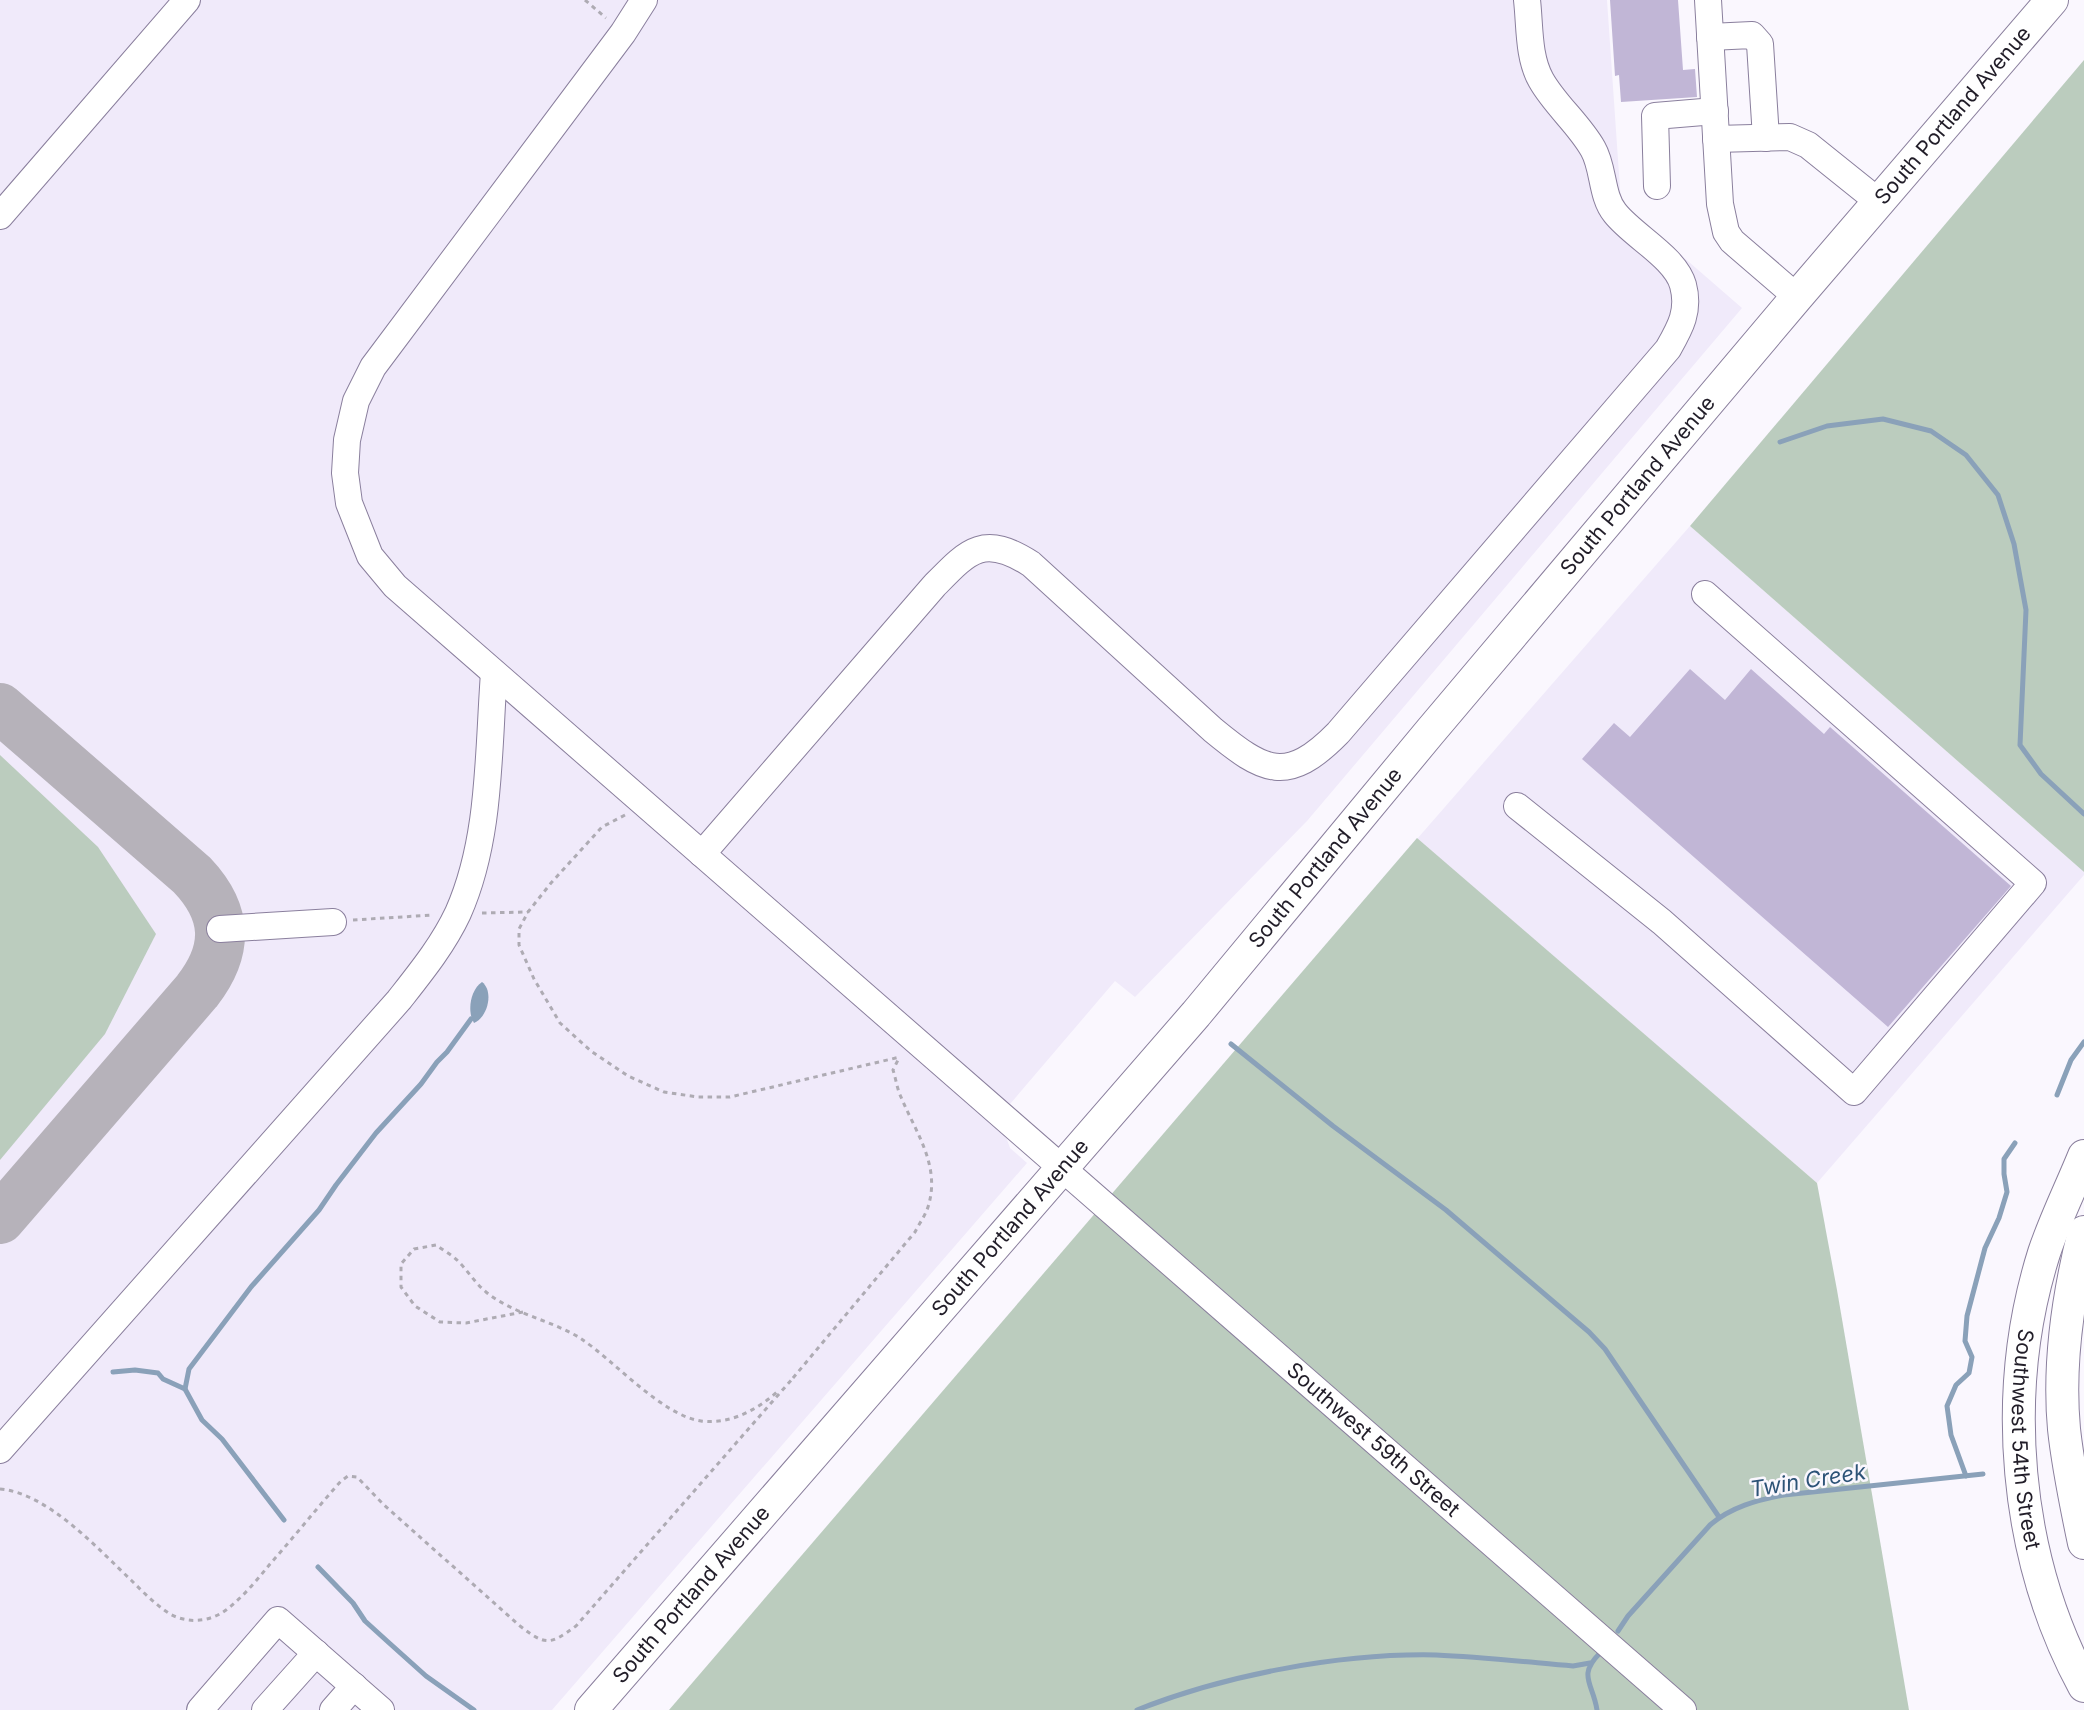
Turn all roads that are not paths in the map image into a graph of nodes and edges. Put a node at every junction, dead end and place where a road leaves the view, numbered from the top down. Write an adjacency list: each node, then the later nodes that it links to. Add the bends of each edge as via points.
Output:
1 (187, 0): 12 (street)
2 (644, 0): 15 (street, Southwest 59th Street, via 373,367 356,401 347,440 345,473 349,503 370,556 395,586)
3 (1527, 0): 17 (street, via 1535,68 1594,151 1612,210 1676,272 1686,304 1682,325 1668,349 1322,750 1294,767 1260,764 1213,730 1031,564 1003,550 976,550 963,556 934,586)
4 (1708, 0): 6 (street)
5 (2052, 0): 11 (main road, South Portland Avenue)
6 (1710, 37): 7 (street); 8 (street, via 1752,35 1760,44)
7 (1715, 111): 9 (street); 10 (street, via 1655,116)
8 (1766, 138): 9 (street); 11 (street, via 1790,137 1808,145)
9 (1716, 139): 13 (street, via 1726,232)
10 (1657, 186)
11 (1878, 202): 13 (main road, South Portland Avenue)
12 (0, 216)
13 (1797, 297): 21 (main road, South Portland Avenue)
14 (1705, 594): 16 (street, via 2033,883 1854,1092 1662,922)
15 (494, 673): 17 (street, Southwest 59th Street); 23 (street, via 478,845 457,914 435,953 399,1000)
16 (1517, 806)
17 (702, 854): 21 (street, Southwest 59th Street, via 907,1049)
18 (333, 922): 19 (street)
19 (220, 929)
20 (2084, 1156): 27 (main road, Southwest 54th Street, via 2045,1252 2028,1325 2019,1400 2019,1447 2035,1555 2048,1599)
21 (1063, 1168): 32 (main road, South Portland Avenue); 33 (street, Southwest 59th Street)
22 (2084, 1233): 24 (main road, Southwest 54th Street, via 2067,1315 2063,1371 2064,1428)
23 (0, 1450)
24 (2084, 1543)
25 (316, 1653): 26 (street); 28 (street, via 278,1620); 29 (street)
26 (354, 1686): 30 (street); 31 (street)
27 (2084, 1686)
28 (200, 1710)
29 (265, 1710)
30 (333, 1710)
31 (381, 1710)
32 (591, 1710)
33 (1683, 1710)

